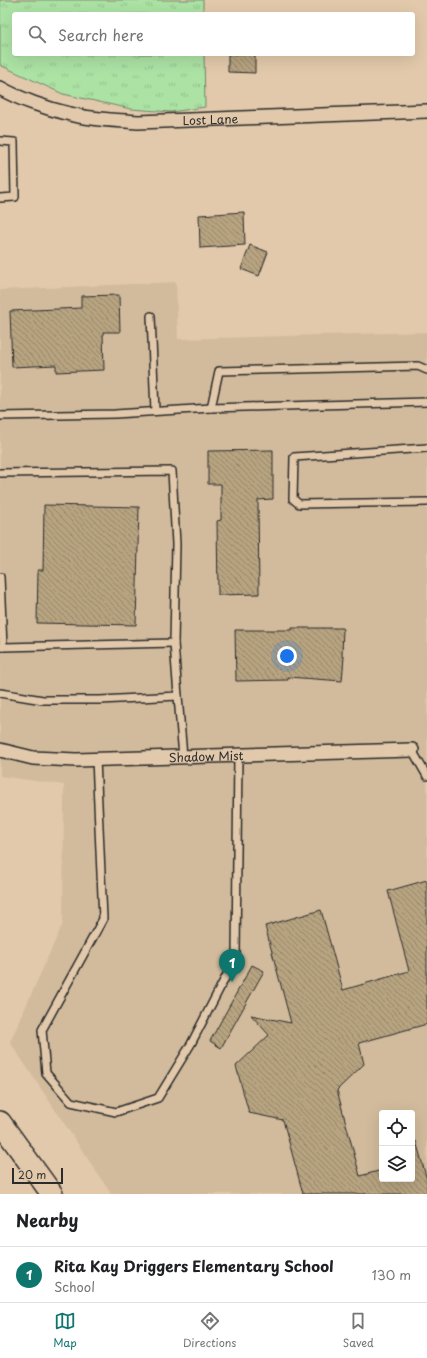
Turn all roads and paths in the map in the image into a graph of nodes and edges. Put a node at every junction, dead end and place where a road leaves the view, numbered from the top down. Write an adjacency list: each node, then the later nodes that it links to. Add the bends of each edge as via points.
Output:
1 (0, 88): 2 (street, Lost Lane, via 13,95 70,114 138,122)
2 (427, 111)
3 (0, 141): 4 (lane, via 14,142 15,197)
4 (0, 198)
5 (151, 316): 9 (lane)
6 (427, 370): 8 (lane, via 418,366 219,371)
7 (427, 402): 8 (lane)
8 (211, 408): 9 (lane)
9 (155, 411): 10 (lane)
10 (0, 416)
11 (427, 448): 13 (lane, via 294,457 293,499 300,504)
12 (0, 473): 15 (lane, via 172,471 176,544)
13 (427, 502)
14 (0, 577): 16 (lane)
15 (174, 643): 16 (lane); 18 (lane)
16 (2, 647)
17 (0, 693): 18 (lane, via 44,700)
18 (178, 696): 22 (lane)
19 (0, 750): 23 (street, Shadow Mist, via 33,758)
20 (412, 750): 21 (street, Shadow Mist); 24 (lane)
21 (238, 755): 22 (street, Shadow Mist); 23 (lane, via 236,957 191,1044 158,1098 116,1112 71,1102 46,1073 42,1030 103,919)
22 (183, 757): 23 (street, Shadow Mist)
23 (96, 759)
24 (427, 776)
25 (0, 1122): 26 (main road)
26 (52, 1194)

